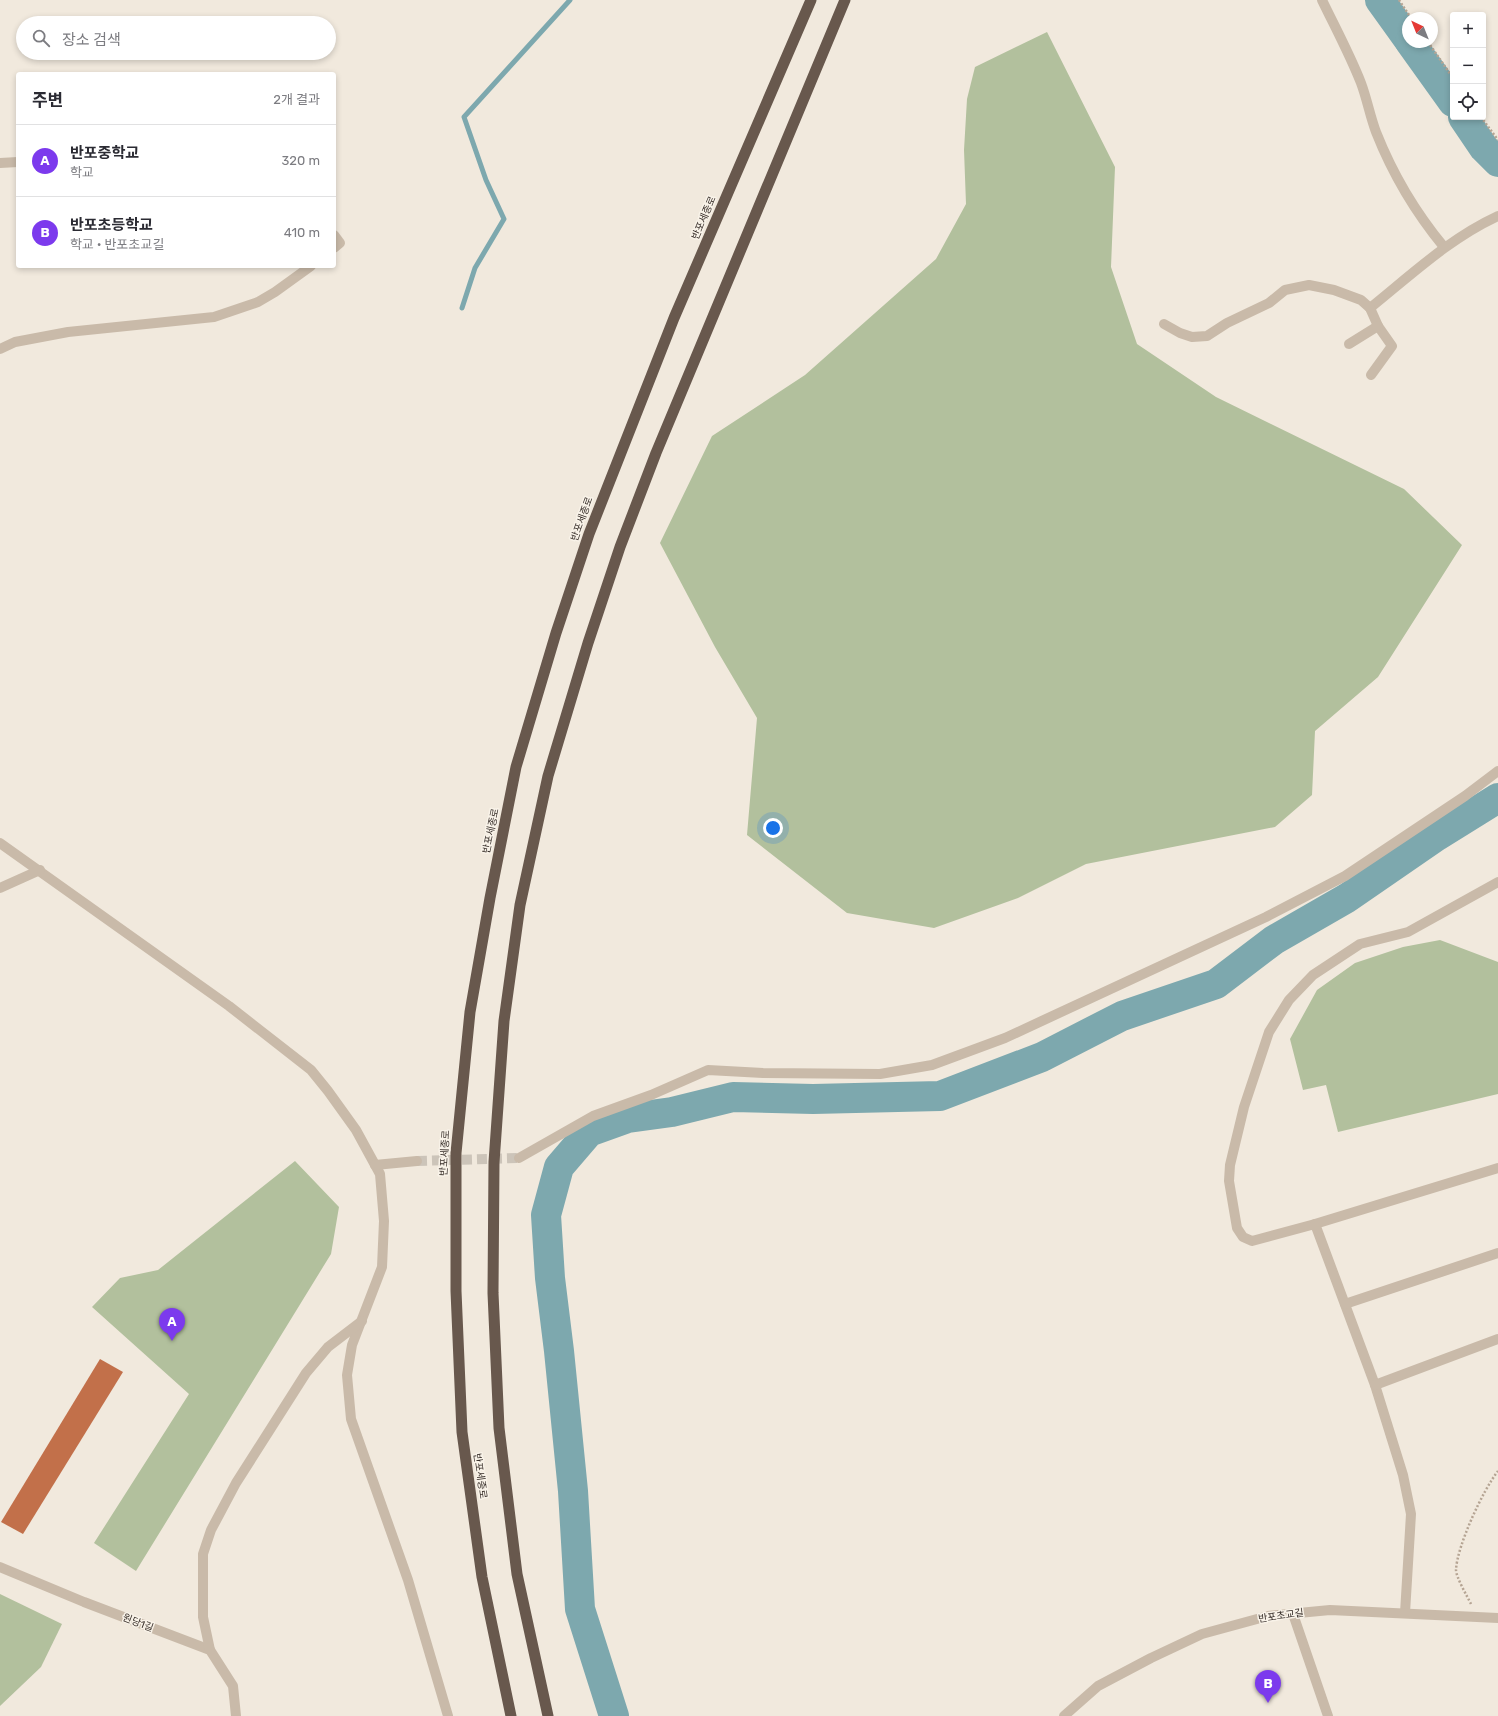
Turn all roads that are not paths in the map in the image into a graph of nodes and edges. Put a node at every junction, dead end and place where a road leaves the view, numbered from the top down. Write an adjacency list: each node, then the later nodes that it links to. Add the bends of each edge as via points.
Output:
1 (811, 0): 39 (highway, 반포세종로, via 674,318 586,542 516,767 471,1004 456,1153 456,1291 462,1432 482,1577)
2 (845, 0): 40 (highway, via 656,454 620,547 548,776 520,905 504,1021 494,1162 493,1293 499,1428 516,1566)
3 (1322, 0): 9 (street, via 1360,82 1391,168 1418,213)
4 (16, 162): 5 (street)
5 (0, 163)
6 (1497, 218): 9 (street, via 1483,223)
7 (336, 238): 8 (street, via 340,243)
8 (336, 246)
9 (1444, 247): 11 (street)
10 (308, 268): 15 (street, via 258,302 214,317 68,332 15,342)
11 (1370, 308): 12 (street, via 1362,300 1309,285 1285,290 1269,303 1226,323 1207,336 1192,337); 13 (street)
12 (1164, 324)
13 (1378, 326): 14 (street); 16 (street, via 1392,346)
14 (1349, 344)
15 (0, 349)
16 (1371, 375)
17 (1498, 771): 22 (street, via 1345,876 1259,920 1005,1038 932,1065 880,1074 708,1070 651,1095 593,1116)
18 (0, 842): 19 (street)
19 (40, 870): 21 (street); 24 (street, via 229,1006 311,1070 356,1130)
20 (1498, 882): 26 (street, via 1408,932 1360,944 1313,975 1289,1000 1269,1032 1244,1107 1230,1165 1237,1228 1243,1237 1252,1241)
21 (0, 888)
22 (519, 1158)
23 (417, 1161): 24 (street)
24 (375, 1164): 29 (street, via 380,1174 384,1221 382,1267)
25 (1498, 1168): 26 (street)
26 (1315, 1224): 28 (street)
27 (1498, 1253): 28 (street)
28 (1345, 1304): 31 (street)
29 (362, 1321): 36 (street, via 328,1347 306,1373 236,1483 210,1530 203,1554 203,1617); 38 (street, via 352,1345 347,1375 351,1419 408,1580)
30 (1498, 1339): 31 (street)
31 (1375, 1385): 33 (street, via 1403,1475 1411,1514)
32 (0, 1567): 36 (street, 원당1길)
33 (1405, 1613): 34 (street, 반포초교길, via 1330,1610); 35 (street, 반포초교길)
34 (1293, 1614): 41 (street, 반포초교길, via 1268,1616 1202,1634 1098,1686); 42 (street)
35 (1498, 1618)
36 (210, 1650): 37 (street, via 233,1686)
37 (236, 1716)
38 (448, 1716)
39 (511, 1716)
40 (548, 1716)
41 (1064, 1716)
42 (1328, 1716)

